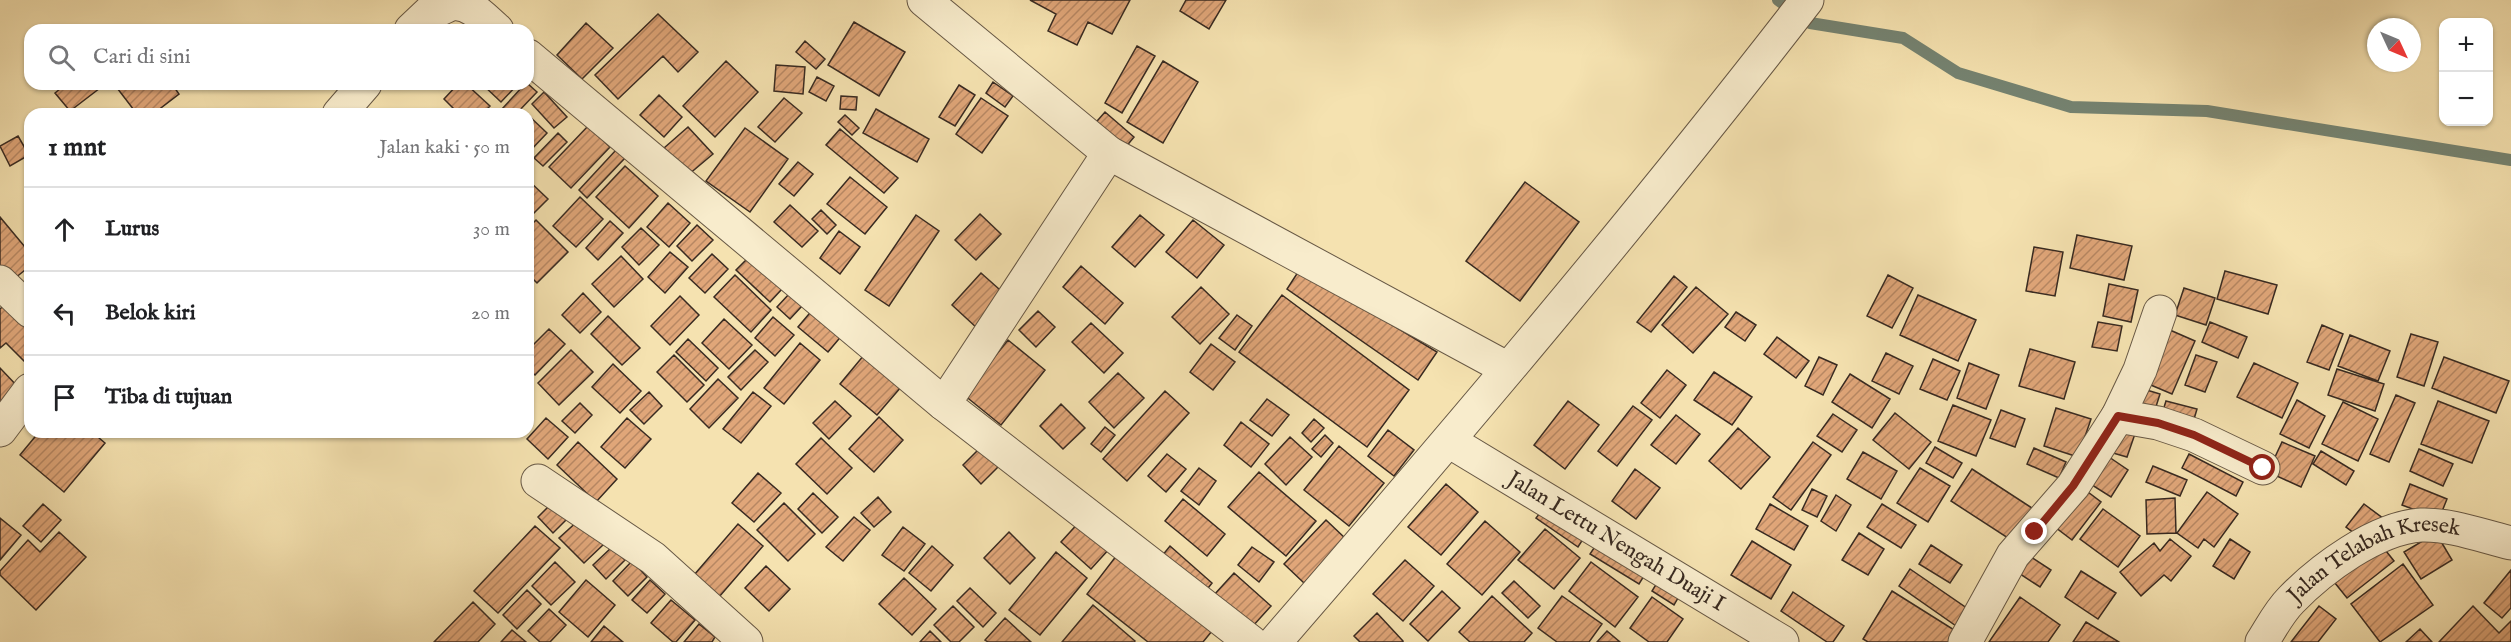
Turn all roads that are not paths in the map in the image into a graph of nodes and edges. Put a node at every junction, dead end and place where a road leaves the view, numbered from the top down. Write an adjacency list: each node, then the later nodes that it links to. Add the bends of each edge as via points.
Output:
1 (924, 0): 8 (street)
2 (1806, 0): 12 (street, via 1726,105)
3 (418, 24): 4 (street, via 432,11 452,4 469,6)
4 (490, 24)
5 (534, 61): 14 (street)
6 (360, 90): 7 (street)
7 (344, 108)
8 (1109, 153): 12 (street); 14 (street)
9 (0, 282): 10 (street)
10 (24, 305)
11 (2160, 312): 15 (street, via 2140,370)
12 (1508, 369): 17 (street)
13 (24, 398): 16 (street)
14 (944, 404): 22 (street)
15 (2118, 416): 18 (street, via 2194,435); 25 (street, via 2073,486 2013,555)
16 (0, 430)
17 (1449, 441): 23 (street); 24 (street, Jalan Lettu Nengah Duaji I)
18 (2263, 468)
19 (538, 481): 21 (street, via 653,558)
20 (2511, 543): 26 (street, Jalan Telabah Kresek, via 2442,526 2419,525 2392,531 2322,572 2289,602)
21 (746, 642)
22 (1251, 642)
23 (1275, 642)
24 (1782, 642)
25 (1965, 642)
26 (2262, 642)

